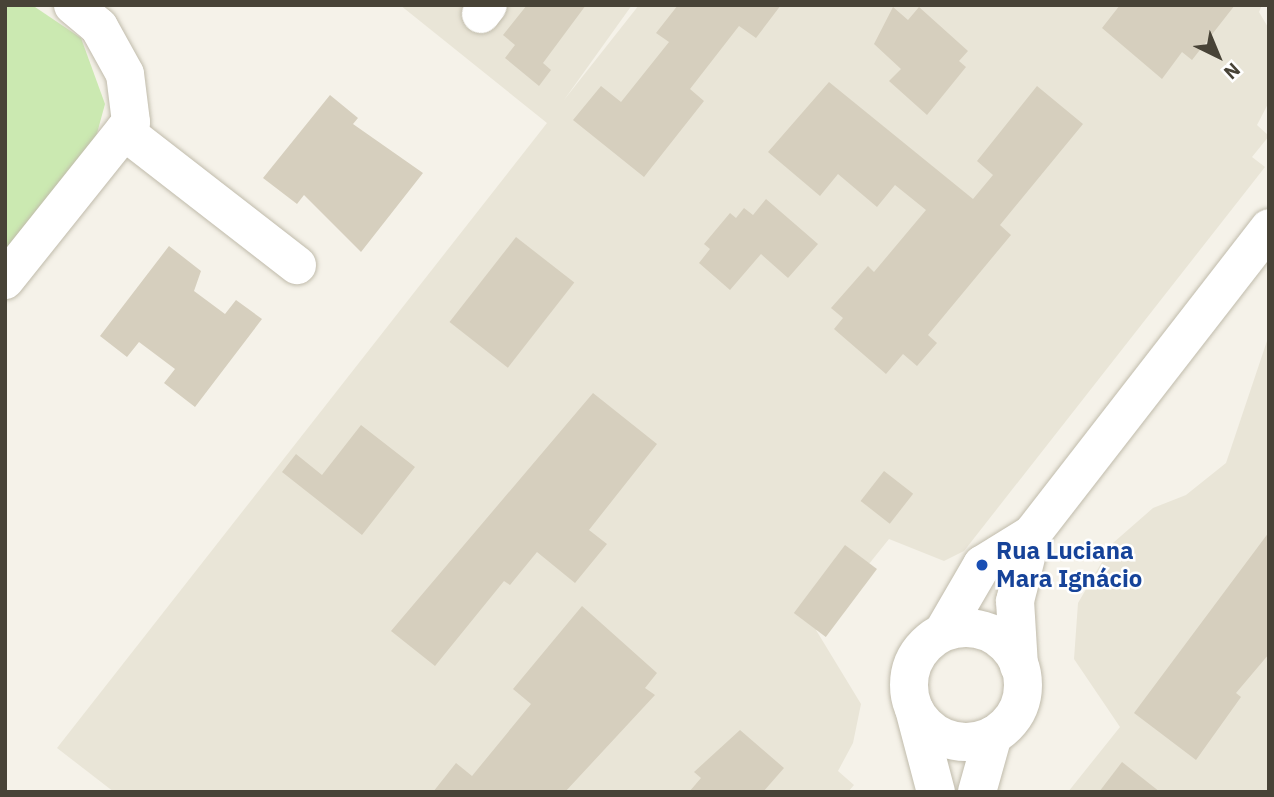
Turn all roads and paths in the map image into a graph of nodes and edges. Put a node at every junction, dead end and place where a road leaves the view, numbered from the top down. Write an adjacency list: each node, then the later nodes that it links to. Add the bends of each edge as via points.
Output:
1 (72, 5): 2 (street, via 99,27 125,74 131,122)
2 (124, 131): 4 (street); 5 (street)
3 (1269, 228): 6 (street)
4 (297, 265)
5 (5, 280)
6 (1032, 534): 7 (street, via 982,565); 8 (street, via 1015,601)
7 (943, 632): 8 (street, via 960,628 993,633); 9 (street, via 918,655 911,671)
8 (1019, 666): 10 (street, via 1018,709)
9 (914, 707): 10 (street, via 924,723 947,738 976,741); 11 (street)
10 (993, 735): 12 (street)
11 (936, 792)
12 (977, 792)

